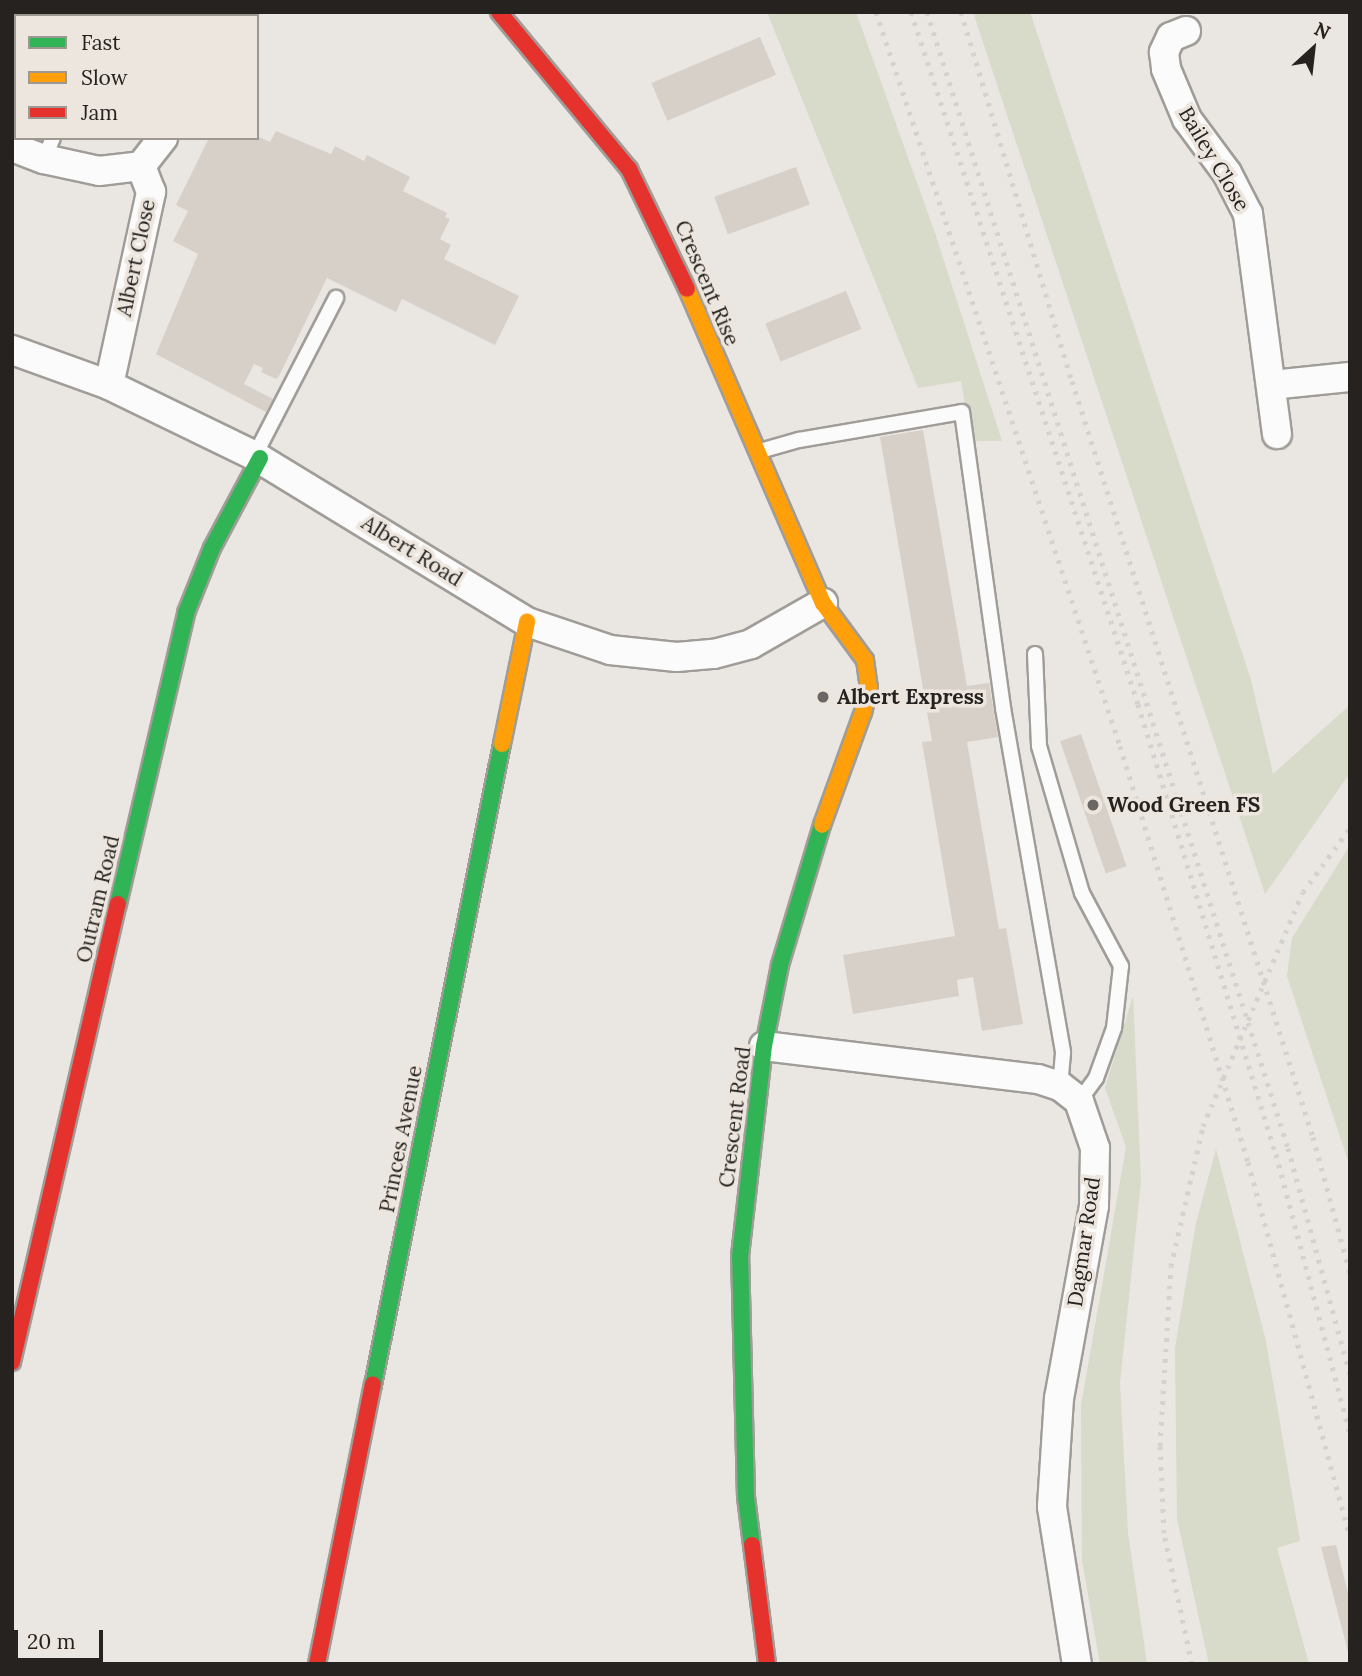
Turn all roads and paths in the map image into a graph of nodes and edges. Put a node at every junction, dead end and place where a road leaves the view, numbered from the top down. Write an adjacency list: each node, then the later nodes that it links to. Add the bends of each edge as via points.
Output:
1 (499, 12): 13 (street, Crescent Rise, via 629,169 656,218)
2 (1186, 31): 11 (street, Bailey Close, via 1171,37 1164,52 1166,69 1187,119 1227,173 1248,214)
3 (161, 140): 6 (street, Albert Close)
4 (12, 147): 5 (street)
5 (48, 149): 6 (street, via 99,171)
6 (141, 166): 10 (street, Albert Close, via 151,192)
7 (336, 298): 14 (lane)
8 (12, 350): 10 (street, Albert Road)
9 (1350, 377): 11 (street)
10 (108, 385): 14 (street, Albert Road)
11 (1272, 385): 12 (street, Bailey Close)
12 (1277, 434)
13 (756, 452): 15 (street, Crescent Rise); 19 (lane, via 799,440 962,412 1003,708)
14 (258, 457): 16 (street, Albert Road); 20 (street, Outram Road, via 212,548 186,613)
15 (823, 603): 16 (street, Albert Road, via 751,644 689,656 610,650); 18 (street, Crescent Road, via 865,660 869,687 803,878)
16 (527, 622): 21 (street, Princes Avenue)
17 (1035, 654): 19 (lane, via 1039,746 1082,893 1121,966 1114,1028 1096,1078)
18 (764, 1046): 19 (street); 22 (street, Crescent Road, via 739,1272 746,1497)
19 (1070, 1093): 23 (street, Dagmar Road, via 1096,1148 1094,1206 1059,1398 1052,1507)
20 (12, 1362)
21 (317, 1664)
22 (767, 1664)
23 (1077, 1664)

